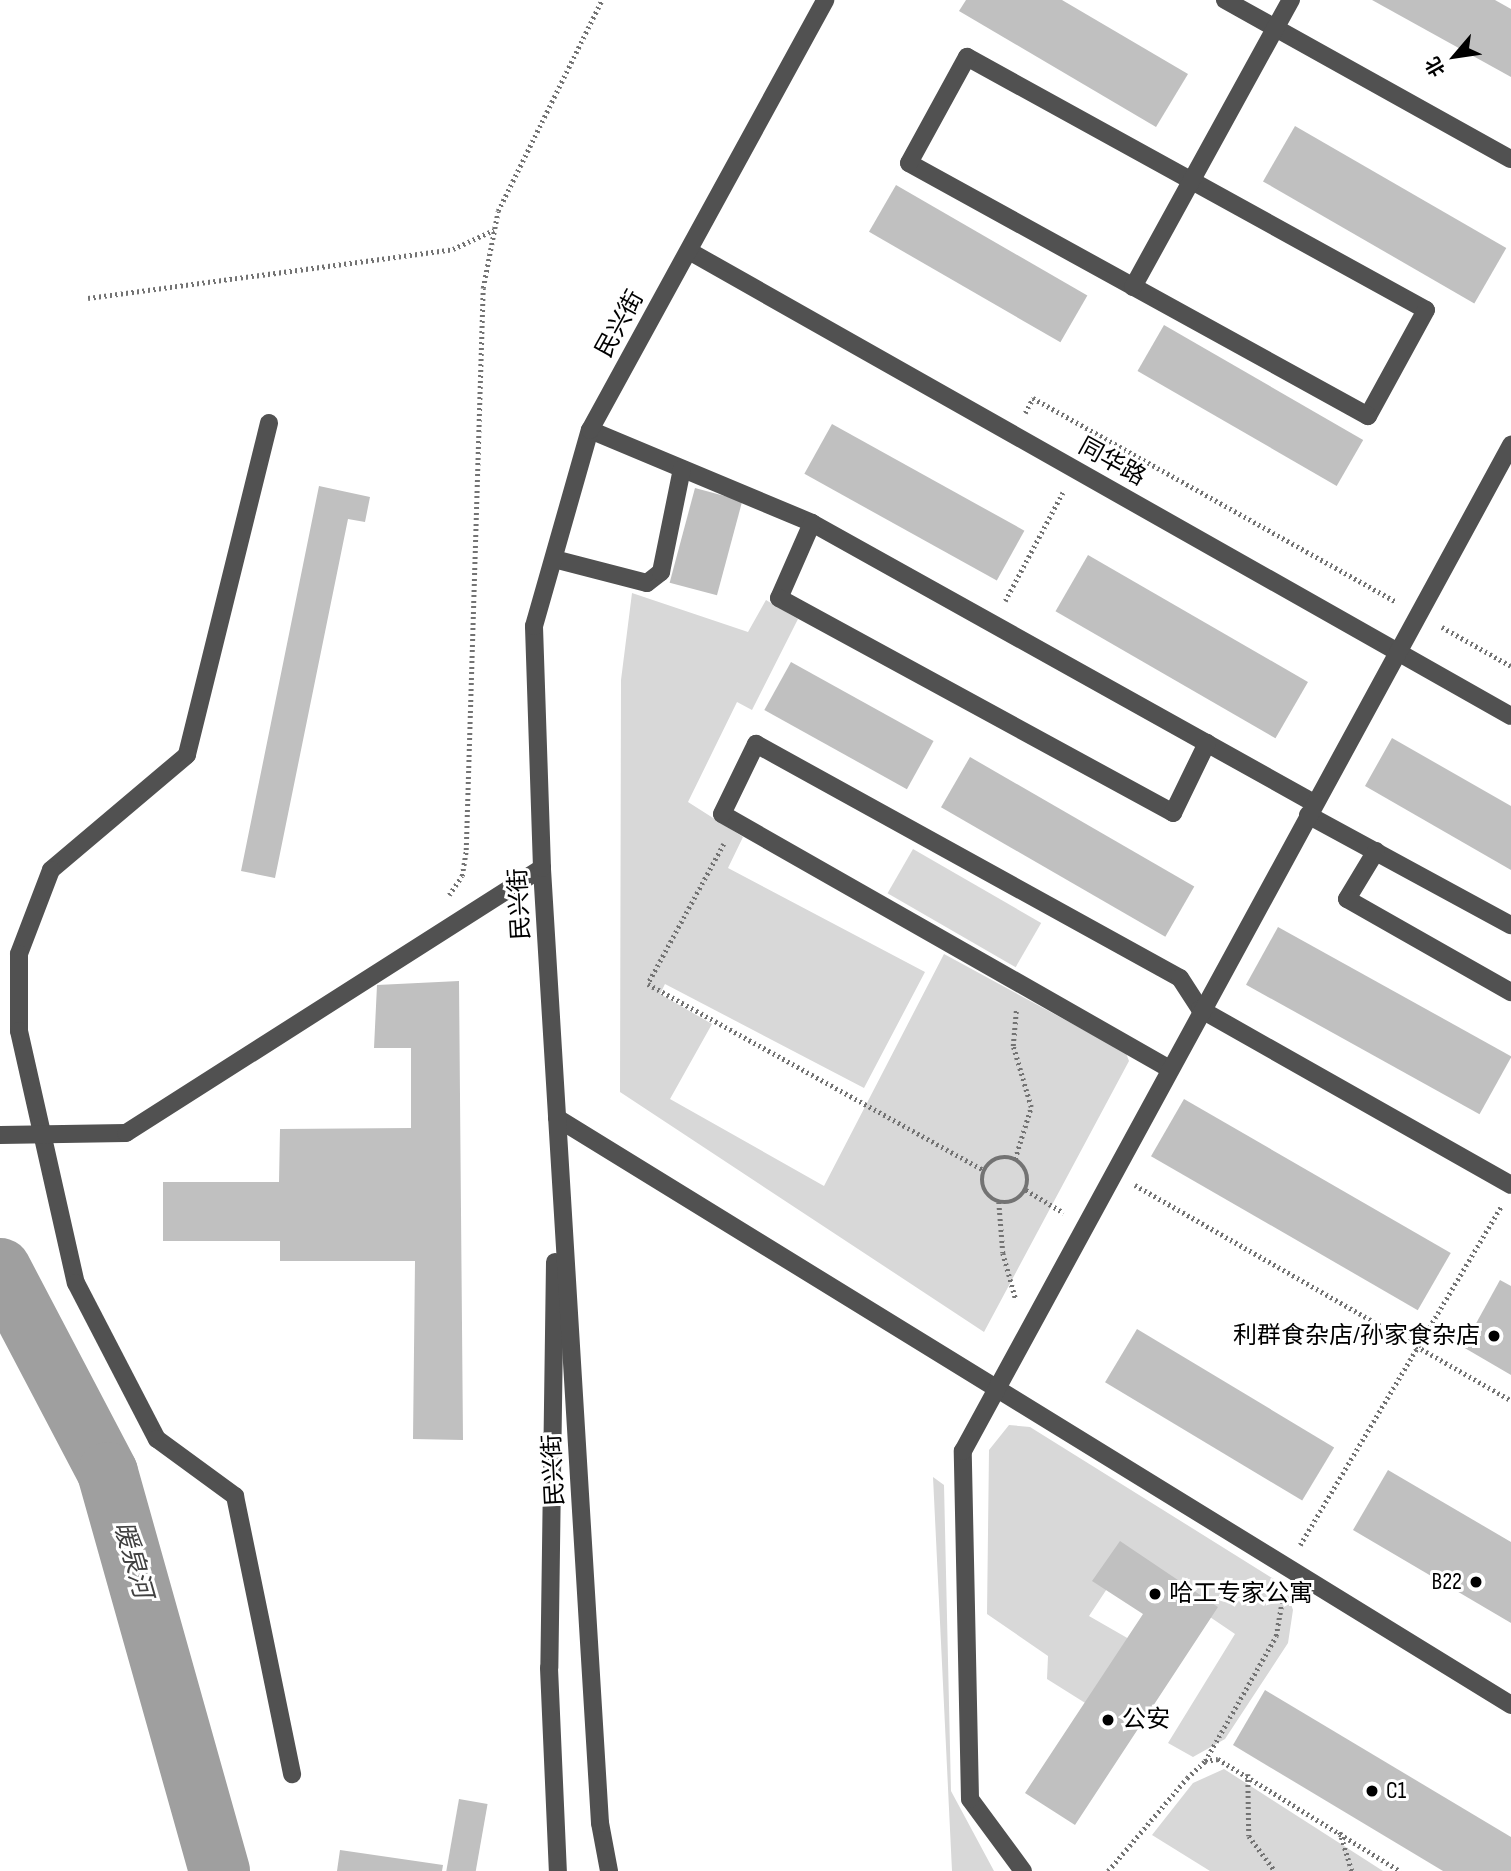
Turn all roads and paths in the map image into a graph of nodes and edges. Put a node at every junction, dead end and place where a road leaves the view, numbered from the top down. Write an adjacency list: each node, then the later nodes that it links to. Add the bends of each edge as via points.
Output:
1 (602, 0): 8 (path)
2 (825, 0): 9 (street, 民兴街)
3 (1225, 0): 5 (street)
4 (1292, 0): 5 (street)
5 (1276, 28): 6 (street); 7 (street)
6 (1511, 159)
7 (1192, 181): 10 (street); 10 (street, via 967,57 960,69 909,163); 10 (street, via 1426,310 1368,416)
8 (494, 229): 11 (path, via 453,249); 30 (path, via 483,288 466,850 462,876)
9 (689, 251): 13 (street, 民兴街); 14 (street, 同华路)
10 (1133, 287)
11 (88, 298)
12 (269, 423): 37 (street, via 187,755 51,870 19,954 19,1031)
13 (590, 430): 16 (street); 19 (street, 民兴街)
14 (1013, 435): 17 (street, 同华路); 20 (path, via 1033,398)
15 (1511, 445): 20 (street)
16 (682, 469): 18 (street); 19 (street, via 660,572 647,583)
17 (1075, 470): 21 (path); 22 (street, 同华路)
18 (811, 523): 21 (street); 25 (street, via 779,598 1173,813)
19 (554, 559): 29 (street, 民兴街, via 534,626)
20 (1418, 614): 22 (street); 23 (path)
21 (993, 624): 25 (street)
22 (1397, 652): 24 (street, 同华路); 26 (street)
23 (1511, 666)
24 (1511, 716)
25 (1207, 743): 26 (street)
26 (1311, 809): 28 (street); 34 (street)
27 (737, 822): 32 (street); 34 (street, via 722,814 756,744 1180,978); 40 (path, via 648,984)
28 (1376, 850): 31 (street); 33 (street, via 1347,899)
29 (542, 868): 36 (street, 民兴街); 37 (street, via 126,1133)
30 (440, 908)
31 (1511, 925)
32 (1025, 986): 35 (street); 39 (path, via 1013,1033 1031,1107)
33 (1511, 992)
34 (1200, 1009): 35 (street); 42 (street)
35 (1168, 1068): 41 (street)
36 (557, 1118): 49 (street); 57 (street, via 550,1668); 58 (street, 民兴街, via 600,1823)
37 (37, 1134): 38 (street); 54 (street, via 76,1283 158,1439 235,1496)
38 (0, 1135)
39 (1015, 1159): 40 (path, via 994,1160); 43 (path, via 1028,1175)
40 (984, 1170): 44 (path, via 987,1193)
41 (1111, 1171): 46 (street); 48 (path)
42 (1511, 1185)
43 (1026, 1190): 44 (path, via 1014,1201); 46 (path)
44 (999, 1202): 47 (path, via 1003,1253)
45 (1504, 1203): 48 (path)
46 (1083, 1223): 47 (street)
47 (1024, 1331): 49 (street)
48 (1417, 1346): 50 (path); 51 (path)
49 (996, 1384): 51 (street); 59 (street, via 963,1451 970,1799)
50 (1511, 1400)
51 (1287, 1566): 52 (street); 53 (path, via 1276,1636)
52 (1511, 1705)
53 (1205, 1761): 55 (path, via 1231,1763); 60 (path)
54 (292, 1774)
55 (1248, 1774): 56 (path); 61 (path, via 1249,1836)
56 (1340, 1832): 62 (path); 63 (path)
57 (558, 1871)
58 (609, 1871)
59 (1023, 1871)
60 (1108, 1871)
61 (1275, 1871)
62 (1352, 1871)
63 (1400, 1871)

